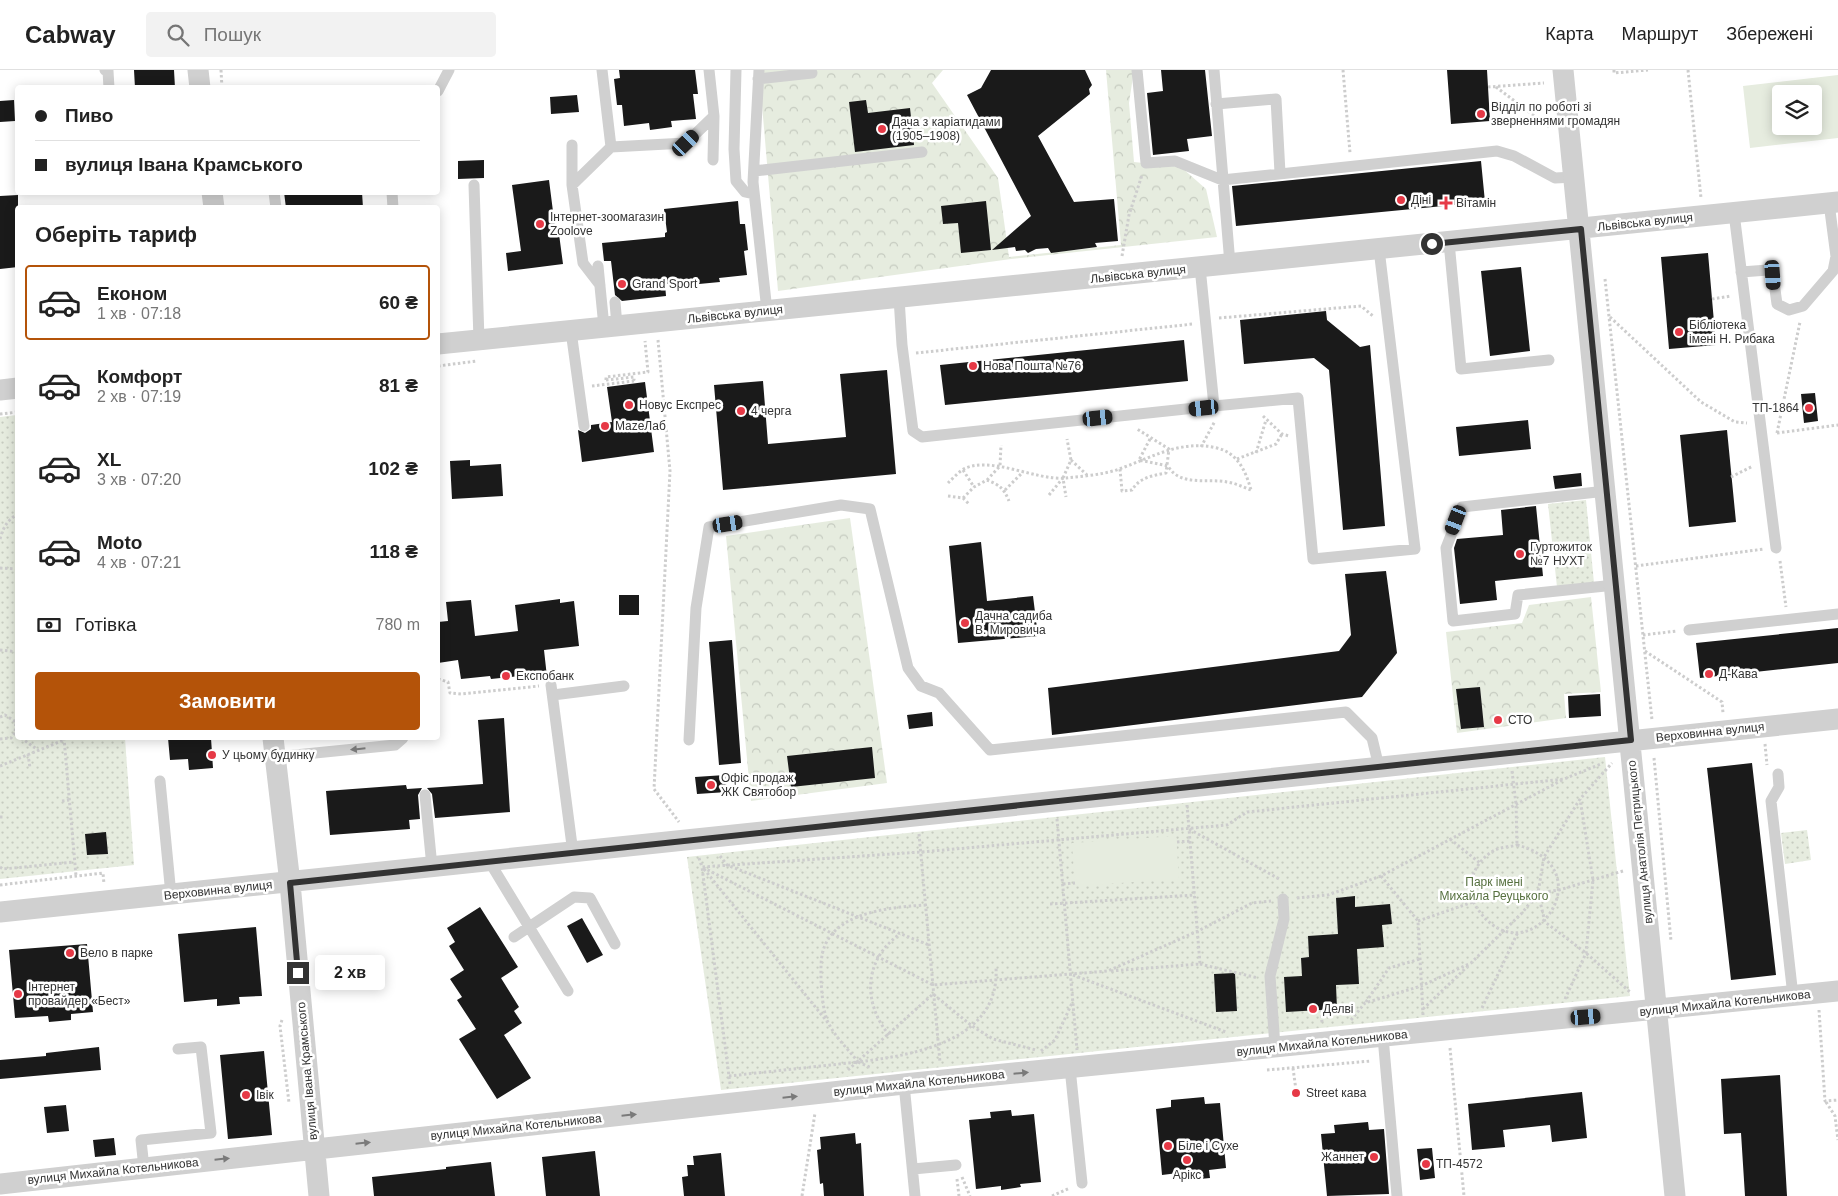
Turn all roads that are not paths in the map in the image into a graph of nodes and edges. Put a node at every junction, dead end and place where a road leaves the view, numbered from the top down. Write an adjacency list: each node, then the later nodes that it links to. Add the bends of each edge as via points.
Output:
1 (105, 70): 12 (lane, via 108,71)
2 (198, 70): 13 (street)
3 (449, 70): 14 (lane)
4 (602, 70): 18 (lane)
5 (709, 70): 16 (lane)
6 (736, 70): 27 (lane, via 736,181 745,192)
7 (1137, 70): 24 (lane, via 1146,164 1175,161)
8 (1214, 70): 15 (lane)
9 (1563, 70): 23 (street, вулиця Анатолія Петрицького)
10 (812, 73): 11 (lane)
11 (758, 75): 21 (lane)
12 (109, 85)
13 (200, 85)
14 (440, 87)
15 (1216, 104): 22 (lane, via 1276,99); 24 (lane)
16 (714, 116): 18 (lane, via 686,143); 20 (lane)
17 (572, 145): 25 (lane)
18 (612, 147): 25 (lane)
19 (922, 152): 21 (lane)
20 (713, 160)
21 (754, 171): 27 (lane)
22 (1280, 173): 23 (lane, via 1497,151 1514,156 1555,178); 24 (lane)
23 (1576, 177): 30 (street, вулиця Анатолія Петрицького)
24 (1222, 180): 34 (lane)
25 (572, 185): 39 (lane, via 583,262)
26 (474, 186): 44 (lane)
27 (754, 194): 42 (lane)
28 (1834, 203): 29 (street, Львівська вулиця); 33 (lane)
29 (1734, 213): 30 (street, Львівська вулиця); 37 (lane)
30 (1581, 229): 31 (street, Львівська вулиця); 51 (street, вулиця Анатолія Петрицького)
31 (1449, 242): 32 (street, Львівська вулиця); 46 (lane, via 1461,369)
32 (1379, 249): 34 (street, Львівська вулиця); 49 (lane, via 1415,549 1313,559 1298,398)
33 (1836, 256): 37 (lane, via 1834,271 1803,306 1789,310 1777,304 1773,275 1768,270); 38 (lane)
34 (1230, 264): 36 (street, Львівська вулиця)
35 (598, 266): 39 (lane)
36 (1200, 267): 40 (street, Львівська вулиця); 49 (lane)
37 (1741, 272): 52 (lane)
38 (1838, 275)
39 (600, 285): 43 (lane)
40 (898, 298): 42 (street, Львівська вулиця); 49 (lane, via 913,431 922,437)
41 (614, 302): 43 (lane)
42 (767, 311): 43 (street, Львівська вулиця)
43 (615, 329): 44 (street, Львівська вулиця); 50 (lane)
44 (479, 340): 45 (street, Львівська вулиця)
45 (440, 344)
46 (1548, 360)
47 (15, 388): 48 (street)
48 (0, 390)
49 (1214, 406)
50 (584, 426)
51 (1606, 491): 53 (street, вулиця Анатолія Петрицького); 53 (lane, via 1462,507 1446,548 1453,620 1514,614 1518,595)
52 (1776, 548)
53 (1615, 585): 60 (street, вулиця Анатолія Петрицького)
54 (1838, 614): 55 (lane)
55 (1690, 630)
56 (624, 686): 66 (lane, via 552,690)
57 (1838, 719): 60 (street, Верховинна вулиця)
58 (401, 740): 61 (lane, one-way to 61, via 395,745)
59 (689, 740): 62 (lane, via 696,608 709,527 841,505 870,509 908,668 921,686 939,694 990,750 1346,712 1372,738)
60 (1631, 740): 62 (street, Верховинна вулиця); 79 (street, вулиця Анатолія Петрицького)
61 (274, 747): 69 (street, вулиця Івана Крамського)
62 (1379, 767): 66 (street, Верховинна вулиця)
63 (1778, 774): 78 (lane, via 1779,787 1771,801)
64 (160, 781): 70 (lane)
65 (425, 795): 68 (lane)
66 (573, 853): 67 (street, Верховинна вулиця)
67 (490, 861): 68 (street, Верховинна вулиця); 73 (lane)
68 (432, 867): 69 (street, Верховинна вулиця)
69 (290, 883): 70 (street, Верховинна вулиця); 85 (street, вулиця Івана Крамського)
70 (171, 895): 72 (street, Верховинна вулиця)
71 (1283, 899): 81 (lane, via 1284,919 1270,976)
72 (0, 912)
73 (529, 927): 74 (lane); 75 (lane, via 574,897 590,898); 76 (lane)
74 (514, 937)
75 (615, 944)
76 (568, 991)
77 (1838, 991): 78 (street, вулиця Михайла Котельникова)
78 (1793, 996): 79 (street, вулиця Михайла Котельникова)
79 (1657, 1011): 80 (street, вулиця Михайла Котельникова); 94 (street, вулиця Анатолія Петрицького)
80 (1383, 1037): 81 (street, вулиця Михайла Котельникова); 93 (lane)
81 (1275, 1047): 83 (street, вулиця Михайла Котельникова)
82 (178, 1049): 87 (lane, via 202,1047 211,1133 141,1140)
83 (1074, 1062): 84 (street, вулиця Михайла Котельникова, one-way to 83); 89 (lane)
84 (898, 1085): 85 (street, вулиця Михайла Котельникова, one-way to 84); 88 (lane)
85 (314, 1148): 87 (street, вулиця Михайла Котельникова, one-way to 85); 91 (street, вулиця Івана Крамського)
86 (956, 1165): 88 (lane)
87 (144, 1168): 90 (street, вулиця Михайла Котельникова)
88 (913, 1169): 92 (lane)
89 (1082, 1183)
90 (0, 1184)
91 (319, 1196)
92 (915, 1196)
93 (1396, 1196)
94 (1675, 1196)

